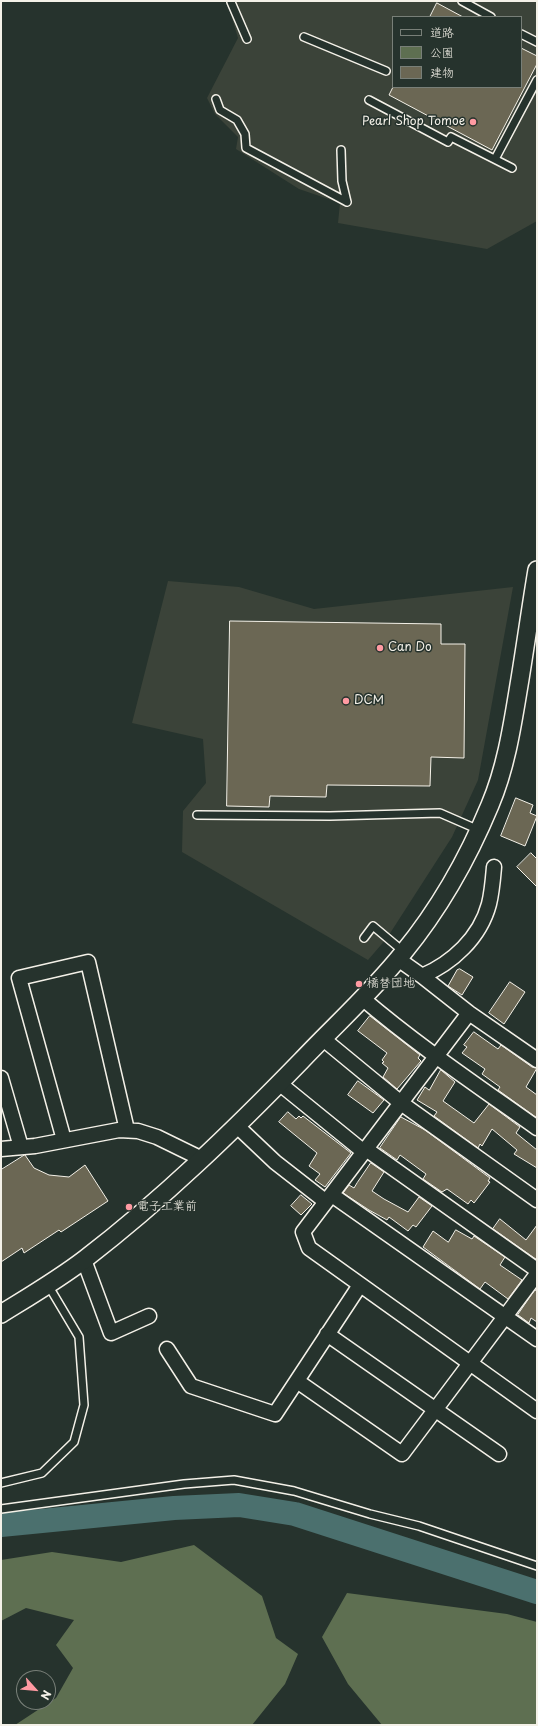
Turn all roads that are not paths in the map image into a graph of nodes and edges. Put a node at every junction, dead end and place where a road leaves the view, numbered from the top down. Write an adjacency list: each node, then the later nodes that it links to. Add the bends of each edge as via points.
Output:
1 (462, 1): 3 (lane)
2 (231, 2): 6 (lane)
3 (489, 16)
4 (522, 34): 7 (lane)
5 (304, 37): 8 (lane)
6 (247, 39)
7 (537, 42)
8 (386, 71)
9 (537, 80): 13 (lane)
10 (216, 99): 12 (lane, via 220,110 237,120 245,134 246,148 347,202 342,181)
11 (369, 100): 13 (lane, via 448,142 451,137)
12 (341, 150)
13 (495, 160): 14 (lane)
14 (512, 168)
15 (537, 570): 17 (street, via 513,725 492,802)
16 (197, 815): 17 (lane, via 330,816 440,813)
17 (479, 830): 20 (street, via 454,879)
18 (494, 867): 21 (street, via 489,905 476,934 437,970)
19 (364, 938): 20 (lane, via 373,926)
20 (401, 956): 21 (street); 22 (street)
21 (422, 976): 23 (street)
22 (362, 998): 24 (street); 25 (street)
23 (469, 1013): 25 (street); 26 (street)
24 (322, 1038): 28 (street); 29 (street)
25 (437, 1056): 29 (street); 31 (street)
26 (537, 1060)
27 (1, 1078): 34 (street)
28 (279, 1083): 30 (street); 36 (street)
29 (400, 1103): 36 (street); 39 (street)
30 (237, 1126): 37 (street); 38 (street, via 275,1162)
31 (537, 1128)
32 (128, 1130): 33 (street); 33 (street, via 88,962 19,978); 37 (street, via 157,1137)
33 (64, 1140): 34 (street)
34 (21, 1147): 35 (street)
35 (1, 1149)
36 (365, 1151): 38 (street); 41 (street)
37 (202, 1159): 40 (street)
38 (329, 1198): 44 (street, via 303,1232 309,1248); 47 (street)
39 (537, 1200)
40 (84, 1260): 43 (street); 46 (street, via 111,1333)
41 (537, 1270)
42 (537, 1274): 47 (street)
43 (48, 1285): 45 (street); 56 (lane, via 79,1337 84,1405 74,1442 42,1473)
44 (360, 1285): 48 (street); 51 (street)
45 (1, 1314)
46 (149, 1316)
47 (506, 1317): 49 (street); 51 (street)
48 (328, 1334): 52 (street); 53 (street)
49 (537, 1339)
50 (167, 1349): 52 (street, via 191,1386 275,1414)
51 (471, 1364): 53 (street); 54 (street)
52 (297, 1380): 53 (street, via 402,1454)
53 (436, 1410): 55 (street)
54 (537, 1411)
55 (499, 1454)
56 (1, 1483)
57 (1, 1509): 58 (lane, via 184,1484 234,1480 294,1491 419,1526)
58 (537, 1566)

